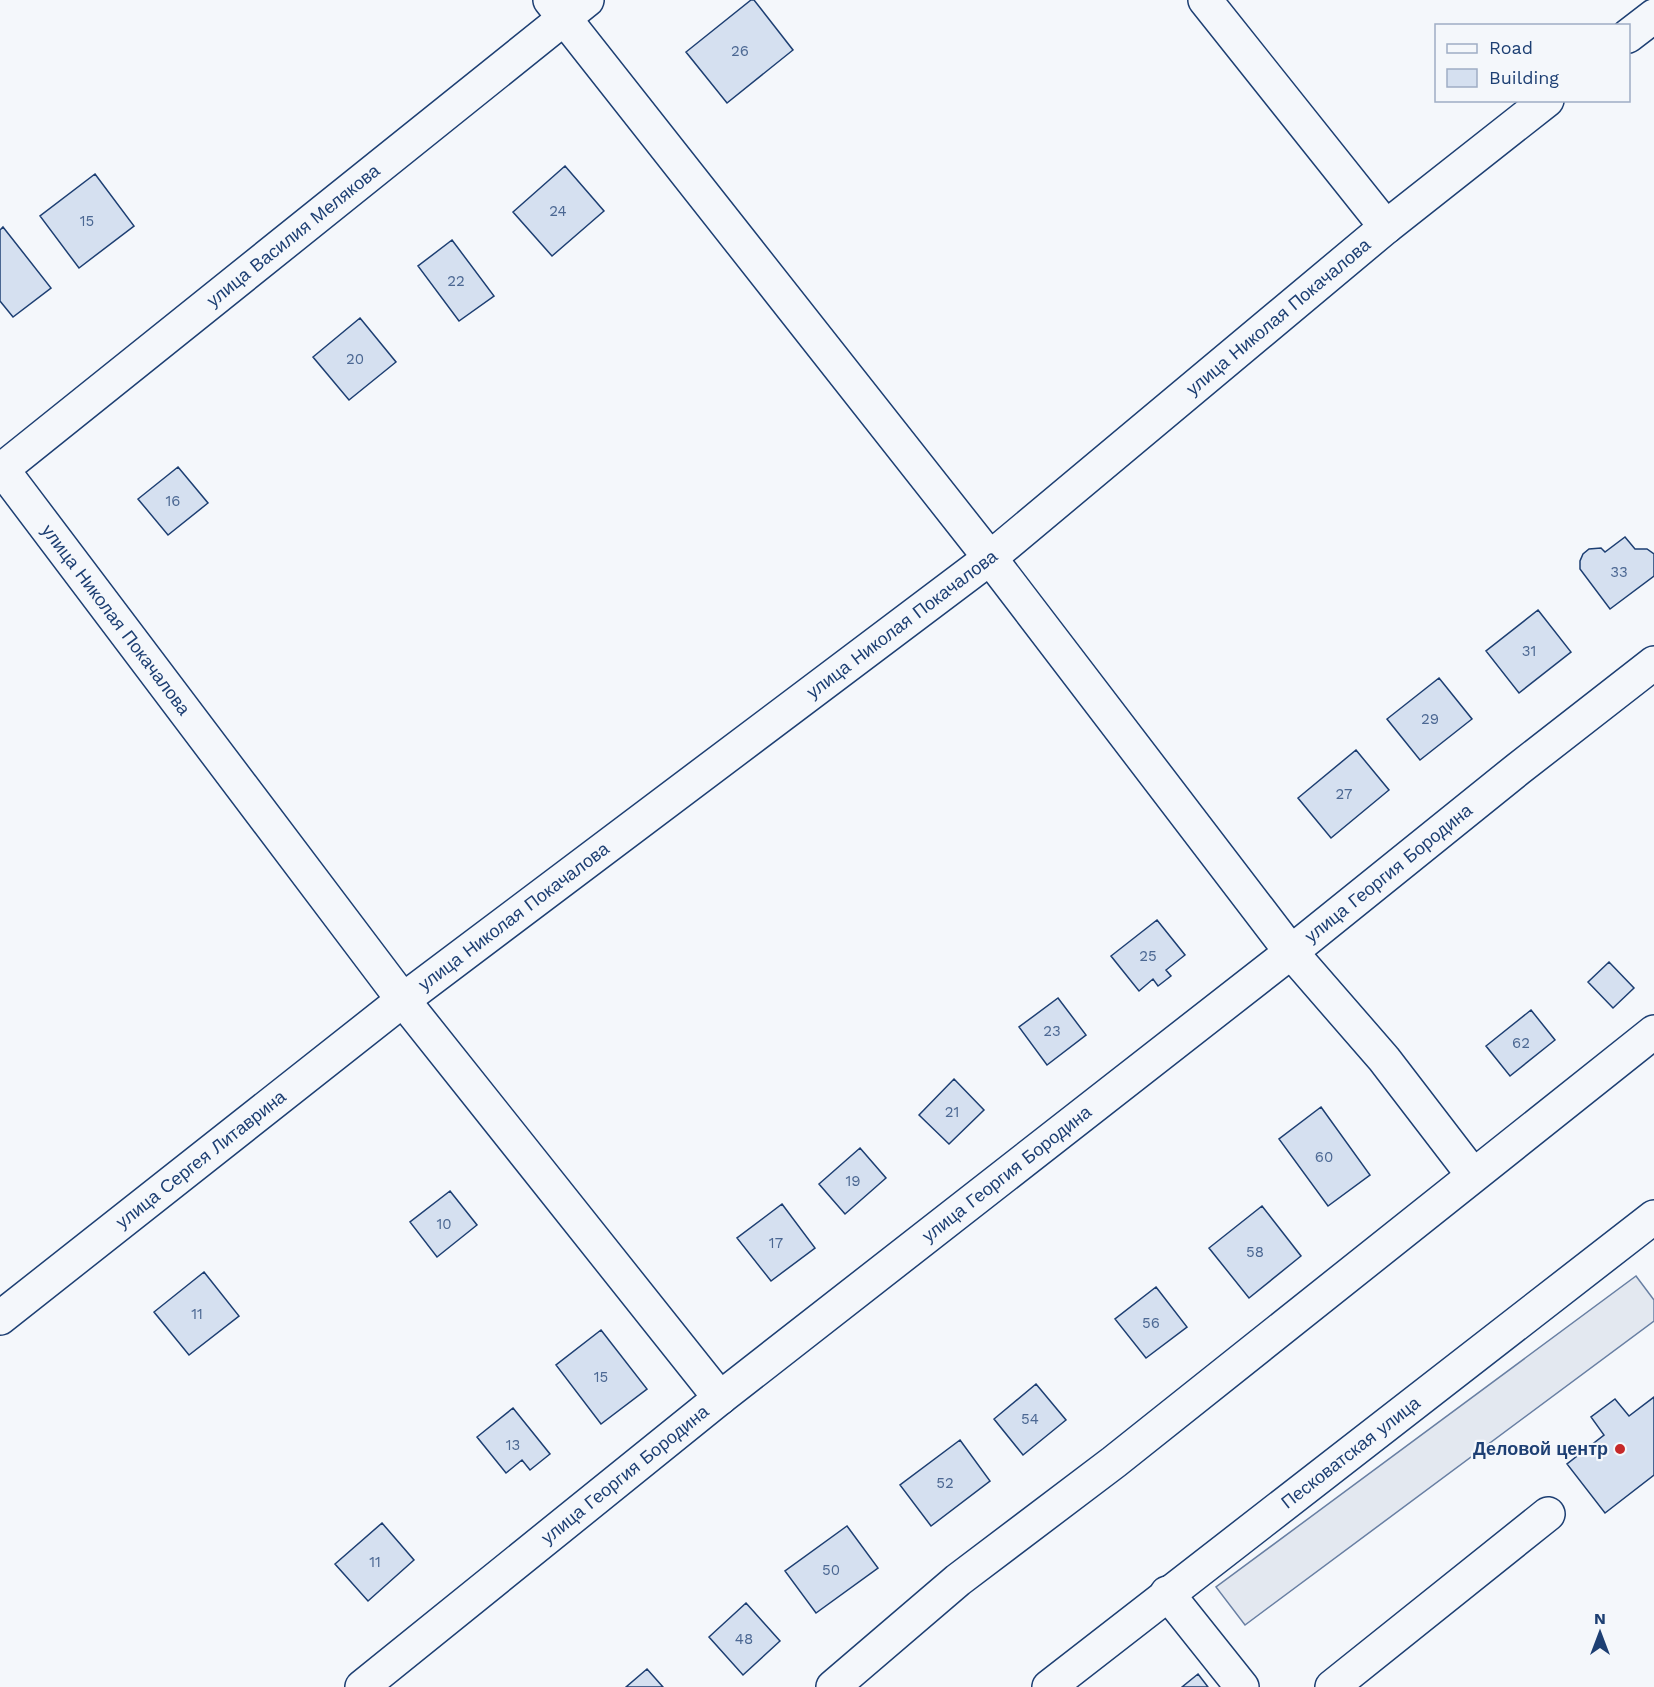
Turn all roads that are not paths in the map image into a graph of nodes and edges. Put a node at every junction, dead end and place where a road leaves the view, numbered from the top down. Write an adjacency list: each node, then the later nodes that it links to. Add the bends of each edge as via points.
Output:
1 (1205, 0): 6 (street, улица Николая Покачалова)
2 (567, 6): 7 (street, улица Василия Мелякова); 8 (street)
3 (1654, 16): 4 (street)
4 (1630, 35)
5 (1543, 102): 6 (street, улица Николая Покачалова)
6 (1386, 227): 8 (street, улица Николая Покачалова)
7 (1, 470): 11 (street, улица Николая Покачалова)
8 (990, 558): 10 (street); 11 (street, улица Николая Покачалова)
9 (1654, 663): 10 (street, улица Георгия Бородина)
10 (1291, 952): 13 (street, via 1384,1059); 16 (street, улица Георгия Бородина)
11 (404, 1000): 15 (street, улица Сергея Литаврина); 16 (street, улица Николая Покачалова)
12 (1654, 1032): 13 (street)
13 (1473, 1175): 20 (street, via 1114,1462 958,1580)
14 (1654, 1217): 18 (street, Песковатская улица)
15 (0, 1318)
16 (720, 1398): 19 (street, улица Георгия Бородина)
17 (1548, 1514): 23 (street)
18 (1167, 1593): 21 (street, Песковатская улица); 22 (street)
19 (362, 1687)
20 (833, 1687)
21 (1049, 1687)
22 (1242, 1687)
23 (1332, 1687)

